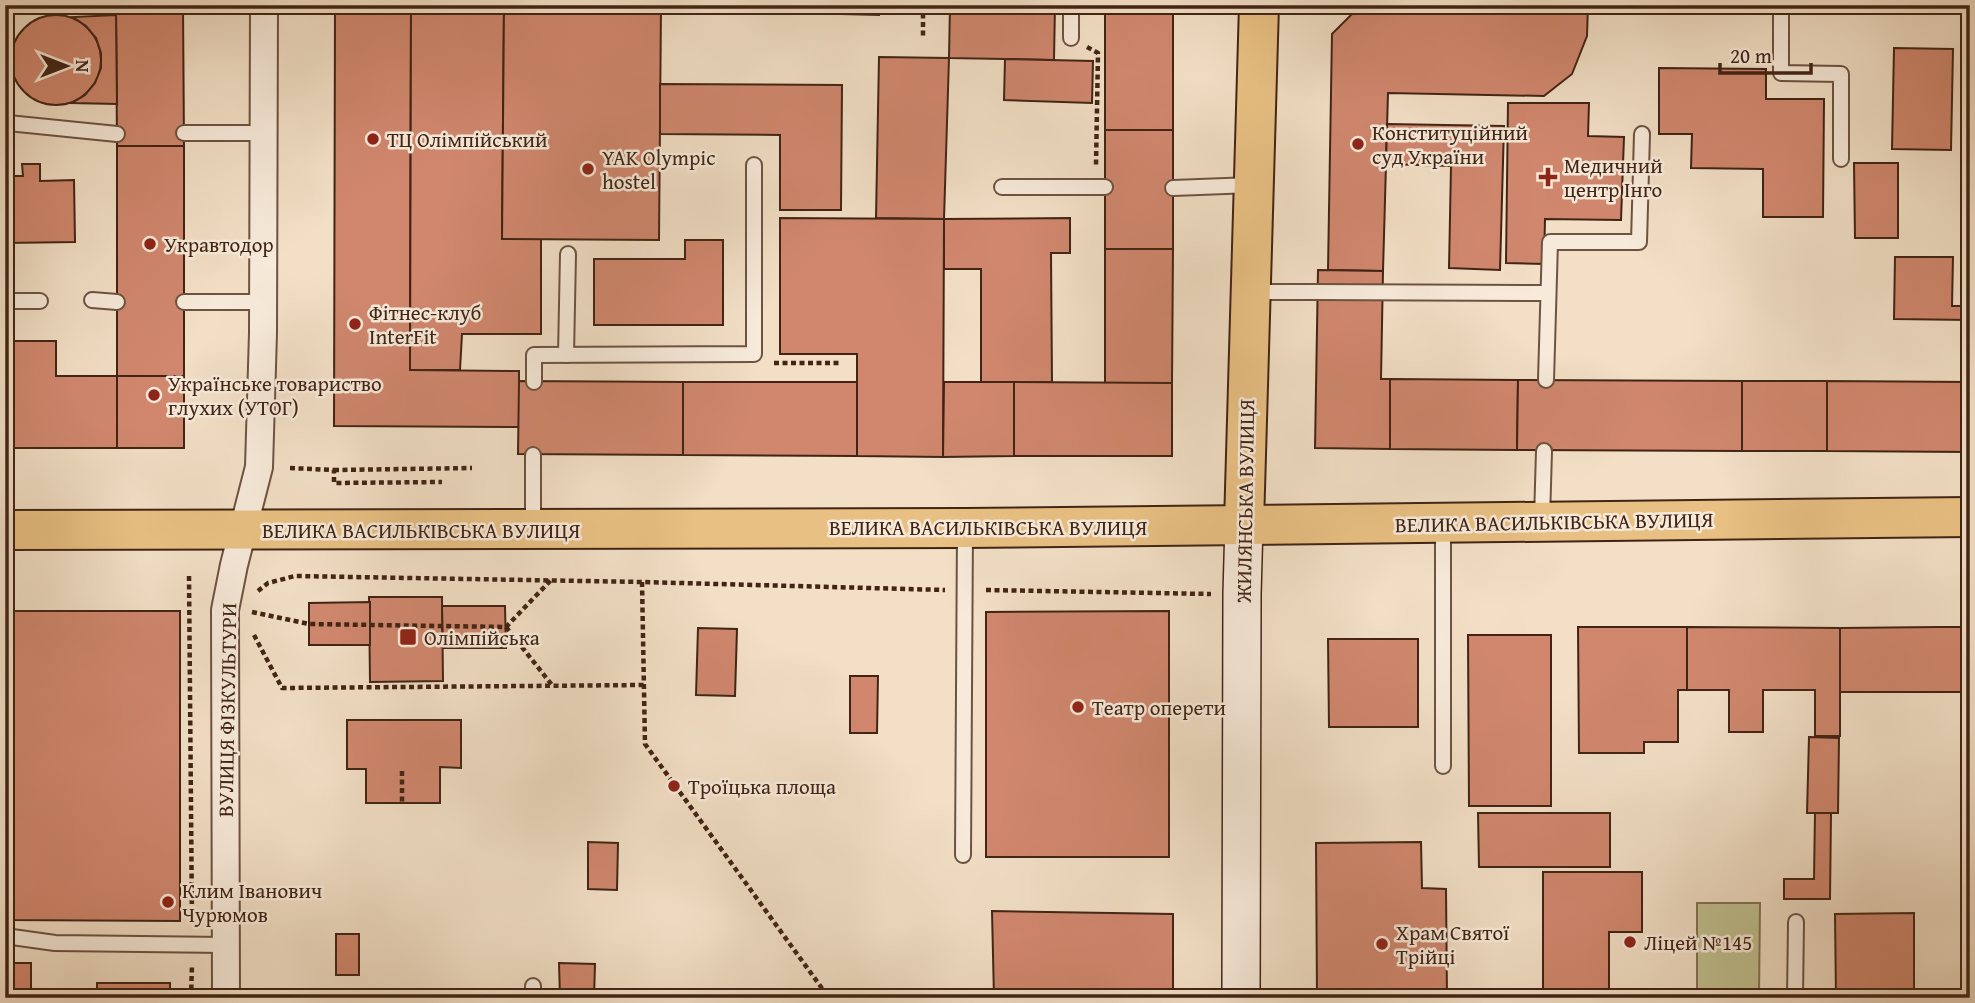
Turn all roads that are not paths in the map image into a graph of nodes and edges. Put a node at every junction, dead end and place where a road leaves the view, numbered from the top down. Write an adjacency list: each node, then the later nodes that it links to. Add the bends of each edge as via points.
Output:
1 (264, 5): 7 (street, ВУЛИЦЯ ФІЗКУЛЬТУРИ)
2 (1071, 5): 5 (lane)
3 (1259, 5): 13 (main road, ЖИЛЯНСЬКА ВУЛИЦЯ)
4 (1781, 5): 11 (lane, via 1781,73 1841,74)
5 (1071, 38)
6 (8, 123): 9 (lane)
7 (263, 132): 8 (lane); 25 (street, ВУЛИЦЯ ФІЗКУЛЬТУРИ)
8 (184, 133)
9 (117, 134)
10 (1642, 134): 19 (lane, via 1639,242 1550,242)
11 (1841, 159)
12 (754, 165): 26 (lane, via 754,354)
13 (1254, 185): 16 (lane); 18 (main road, ЖИЛЯНСЬКА ВУЛИЦЯ)
14 (1002, 187): 15 (lane)
15 (1100, 187)
16 (1173, 188)
17 (568, 254): 26 (lane)
18 (1250, 292): 19 (lane); 34 (main road, ЖИЛЯНСЬКА ВУЛИЦЯ)
19 (1548, 292): 27 (lane)
20 (92, 300): 23 (lane)
21 (5, 301): 22 (lane)
22 (40, 301)
23 (117, 302)
24 (184, 302): 25 (lane)
25 (263, 302): 38 (street, ВУЛИЦЯ ФІЗКУЛЬТУРИ, via 259,467)
26 (566, 355): 28 (lane, via 534,355)
27 (1546, 380)
28 (534, 382)
29 (1544, 450): 32 (lane)
30 (533, 455): 36 (lane)
31 (1970, 517): 32 (main road, ВЕЛИКА ВАСИЛЬКІВСЬКА ВУЛИЦЯ)
32 (1542, 522): 33 (main road, ВЕЛИКА ВАСИЛЬКІВСЬКА ВУЛИЦЯ)
33 (1443, 523): 34 (main road, ВЕЛИКА ВАСИЛЬКІВСЬКА ВУЛИЦЯ); 39 (lane)
34 (1244, 524): 35 (main road, ВЕЛИКА ВАСИЛЬКІВСЬКА ВУЛИЦЯ); 45 (main road, ЖИЛЯНСЬКА ВУЛИЦЯ)
35 (965, 528): 36 (main road, ВЕЛИКА ВАСИЛЬКІВСЬКА ВУЛИЦЯ); 40 (lane)
36 (533, 529): 38 (main road, ВЕЛИКА ВАСИЛЬКІВСЬКА ВУЛИЦЯ)
37 (5, 530): 38 (main road, ВЕЛИКА ВАСИЛЬКІВСЬКА ВУЛИЦЯ)
38 (244, 530): 43 (street, ВУЛИЦЯ ФІЗКУЛЬТУРИ, via 225,610)
39 (1443, 766)
40 (963, 855)
41 (1796, 922): 46 (lane)
42 (5, 936): 43 (lane, via 55,943)
43 (226, 945): 44 (street, ВУЛИЦЯ ФІЗКУЛЬТУРИ)
44 (226, 998)
45 (1241, 998)
46 (1795, 998)

